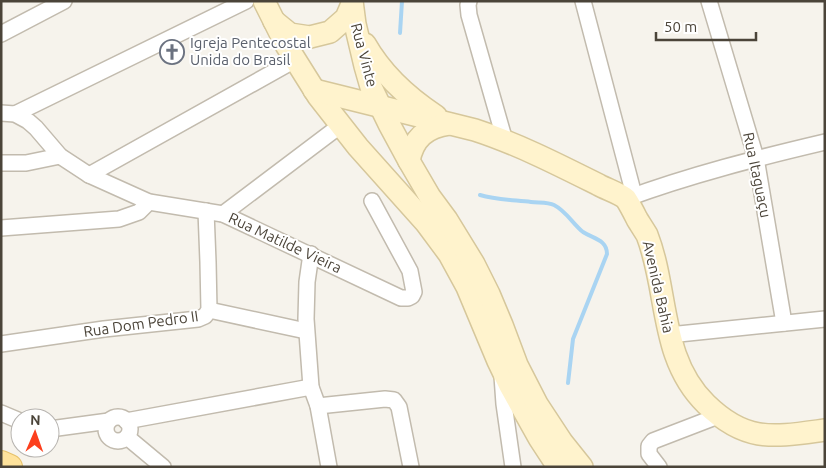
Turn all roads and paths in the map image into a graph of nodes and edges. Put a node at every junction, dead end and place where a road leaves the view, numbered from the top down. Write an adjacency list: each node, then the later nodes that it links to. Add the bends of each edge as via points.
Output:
1 (64, 1): 9 (street)
2 (246, 1): 13 (street)
3 (264, 1): 8 (main road)
4 (469, 1): 16 (street, via 469,15)
5 (583, 1): 23 (street)
6 (709, 1): 19 (street, Rua Itaguaçu)
7 (353, 10): 8 (main road, via 330,32 310,37 290,34); 12 (main road, Rua Vinte, via 365,66); 15 (main road, via 370,52 389,77 418,104)
8 (274, 21): 10 (main road)
9 (1, 34)
10 (295, 60): 11 (main road); 22 (street)
11 (314, 90): 12 (main road); 14 (main road)
12 (381, 107): 15 (main road); 20 (main road, Rua Vinte)
13 (8, 114): 18 (street, Rua Matilde Vieira, via 36,128)
14 (340, 124): 27 (street); 36 (main road, via 449,254 467,287)
15 (449, 124): 16 (main road); 20 (main road, via 423,134 413,146)
16 (505, 141): 23 (main road)
17 (825, 142): 19 (street)
18 (60, 156): 21 (street, via 26,163); 22 (street, Rua Matilde Vieira)
19 (756, 158): 23 (street); 32 (street, Rua Itaguaçu)
20 (409, 161): 52 (main road, Rua Vinte, via 474,264 537,404)
21 (1, 163)
22 (89, 175): 25 (street, Rua Matilde Vieira)
23 (630, 197): 34 (main road, Avenida Bahia, via 657,269)
24 (372, 201): 29 (street, Rua Matilde Vieira, via 410,271 412,296 401,298)
25 (149, 202): 26 (street, Rua Matilde Vieira); 28 (street, via 139,212 119,219)
26 (206, 211): 27 (street, Rua Matilde Vieira); 30 (street, Rua Dom Pedro II)
27 (223, 214): 29 (street, Rua Matilde Vieira)
28 (1, 228)
29 (311, 254): 33 (street)
30 (209, 310): 33 (street); 35 (street, Rua Dom Pedro II, via 198,318)
31 (825, 319): 32 (street)
32 (784, 323): 34 (street)
33 (306, 331): 37 (street)
34 (669, 335): 39 (main road, Avenida Bahia, via 687,382)
35 (1, 344)
36 (502, 369): 50 (street); 51 (main road, via 523,411)
37 (310, 387): 38 (street); 40 (street)
38 (318, 406): 48 (street); 49 (street, via 394,400 399,407)
39 (718, 416): 43 (main road, Avenida Bahia, via 736,428 762,435 785,436); 53 (street, via 653,441 649,454)
40 (126, 420): 41 (street, via 115,418); 44 (street, via 130,426)
41 (109, 421): 42 (street); 44 (street, via 107,433 110,438 122,441)
42 (60, 428)
43 (825, 430)
44 (127, 437): 47 (street)
45 (1, 463): 46 (main road)
46 (10, 467)
47 (163, 467)
48 (329, 467)
49 (412, 467)
50 (513, 467)
51 (558, 467)
52 (582, 467)
53 (659, 467)

